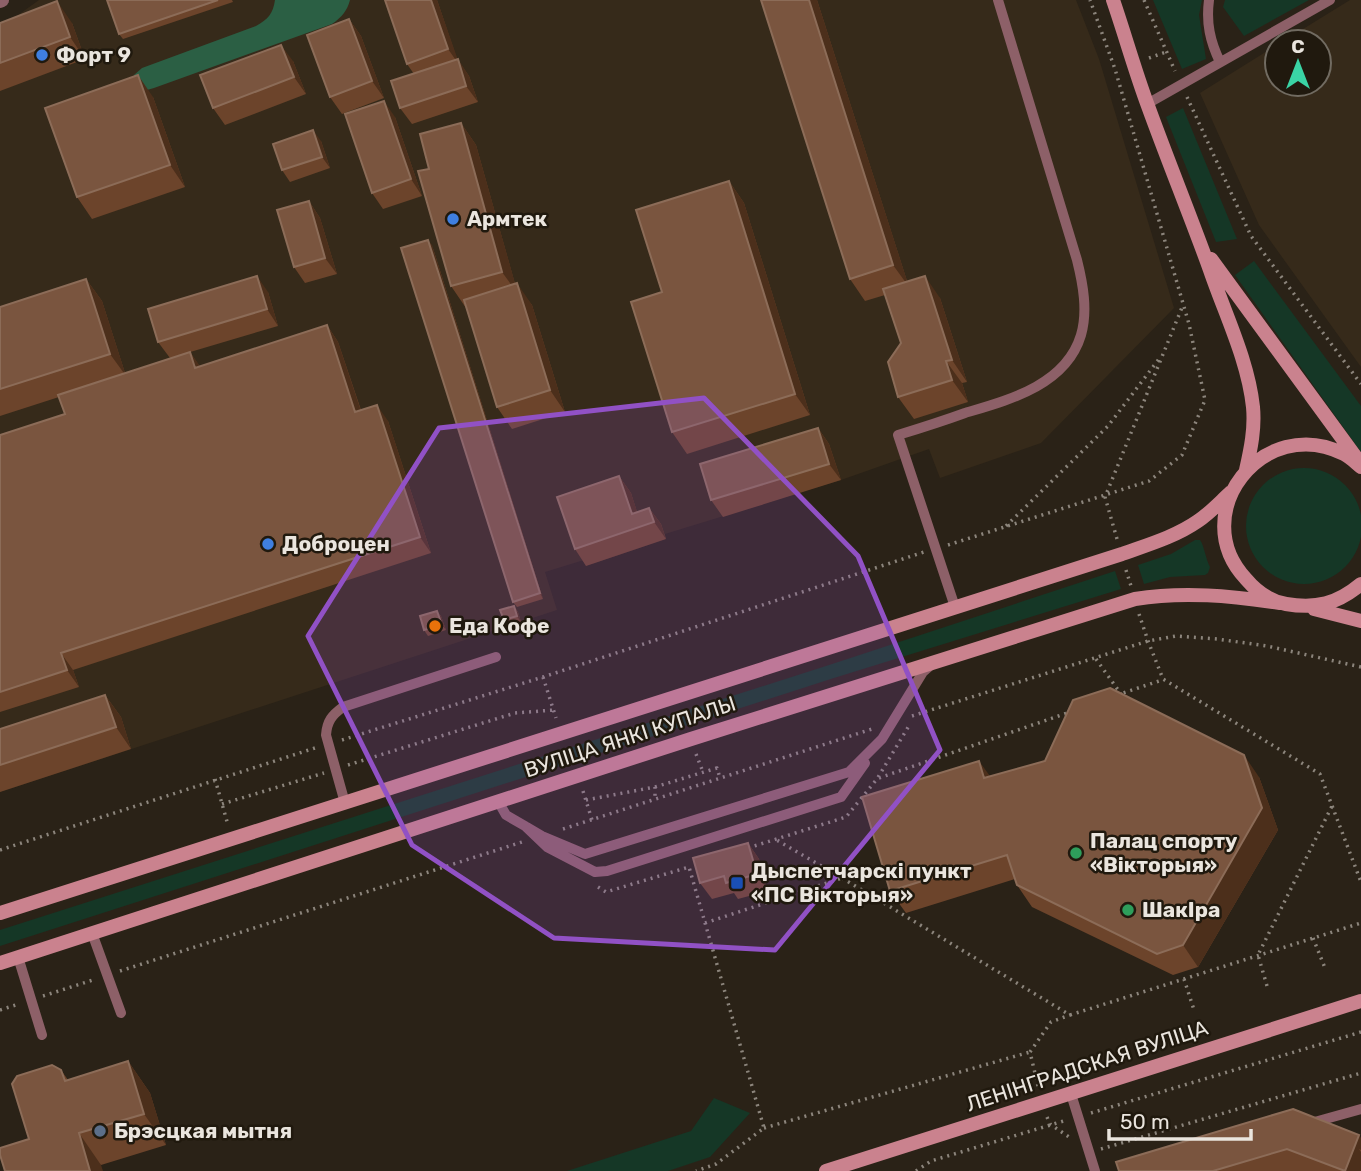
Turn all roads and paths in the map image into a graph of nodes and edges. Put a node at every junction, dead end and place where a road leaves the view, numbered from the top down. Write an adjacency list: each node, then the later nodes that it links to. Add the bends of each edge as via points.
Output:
1 (998, 0): 19 (lane, via 1077,260 1084,317 1072,355 1035,387 1009,400 898,435)
2 (1090, 0): 11 (path, via 1115,69)
3 (1113, 0): 9 (main road)
4 (1144, 0): 8 (path)
5 (1209, 0): 7 (lane, via 1208,29)
6 (1330, 0): 7 (lane)
7 (1220, 62): 8 (lane)
8 (1182, 84): 9 (lane); 13 (path, via 1251,236)
9 (1147, 104): 10 (main road)
10 (1196, 233): 14 (main road); 15 (main road, via 1247,377 1254,426)
11 (1183, 305): 12 (path); 17 (path, via 1205,400 1182,455 1149,481)
12 (1163, 355): 17 (path); 18 (path, via 1108,426)
13 (1361, 384)
14 (1361, 466): 15 (main road, via 1320,446 1293,445 1268,454)
15 (1246, 470): 16 (main road)
16 (1231, 492): 21 (main road, via 1224,519 1226,546 1237,570 1256,590); 22 (main road, ВУЛІЦА ЯНКІ КУПАЛЫ, via 1196,523 1171,536)
17 (1105, 496): 18 (path)
18 (1004, 527): 19 (path)
19 (935, 548): 22 (lane); 37 (path)
20 (1361, 584): 23 (main road, via 1328,604)
21 (1280, 603): 23 (main road, ВУЛІЦА ЯНКІ КУПАЛЫ); 28 (main road, ВУЛІЦА ЯНКІ КУПАЛЫ, via 1188,594 1135,599)
22 (955, 607): 46 (main road, ВУЛІЦА ЯНКІ КУПАЛЫ)
23 (1306, 607): 24 (main road, ВУЛІЦА ЯНКІ КУПАЛЫ)
24 (1361, 621)
25 (1148, 641): 27 (path); 29 (path, via 1177,636 1217,639); 30 (path)
26 (496, 657): 37 (lane, via 343,707 327,723)
27 (1096, 658): 31 (path); 35 (path)
28 (933, 663): 35 (lane); 45 (main road, ВУЛІЦА ЯНКІ КУПАЛЫ)
29 (1361, 667)
30 (1163, 680): 31 (path); 48 (path, via 1320,774)
31 (1121, 694): 32 (path)
32 (1108, 698)
33 (554, 710): 38 (path, via 515,713)
34 (1069, 712): 41 (path)
35 (894, 721): 36 (lane); 39 (path)
36 (882, 739): 49 (lane, via 849,772 585,854); 49 (lane, via 841,797 607,872 594,872 547,847)
37 (328, 744): 38 (lane); 40 (path)
38 (335, 769): 46 (lane); 47 (path)
39 (720, 778): 42 (path, via 717,768); 43 (path)
40 (215, 779): 47 (path); 53 (path)
41 (877, 779)
42 (654, 787): 43 (path); 44 (path)
43 (655, 799): 49 (path)
44 (586, 800)
45 (498, 801): 49 (lane, via 506,815); 61 (main road, ВУЛІЦА ЯНКІ КУПАЛЫ)
46 (345, 803): 50 (main road, ВУЛІЦА ЯНКІ КУПАЛЫ)
47 (222, 804): 50 (path)
48 (1332, 806): 56 (path); 63 (path)
49 (540, 837): 52 (path)
50 (233, 839): 58 (main road, ВУЛІЦА ЯНКІ КУПАЛЫ)
51 (774, 839): 55 (path)
52 (517, 844): 54 (path); 67 (path)
53 (0, 850)
54 (528, 850)
55 (842, 878): 59 (path); 68 (path, via 1070,1015)
56 (1361, 882)
57 (595, 886): 59 (path, via 606,892 689,867)
58 (0, 913)
59 (705, 923): 83 (path)
60 (1361, 923): 62 (path)
61 (92, 933): 64 (main road, ВУЛІЦА ЯНКІ КУПАЛЫ); 67 (lane)
62 (1313, 938): 63 (path); 66 (path)
63 (1258, 955): 68 (path); 69 (path)
64 (18, 957): 65 (main road, ВУЛІЦА ЯНКІ КУПАЛЫ); 70 (lane)
65 (0, 963)
66 (1325, 968)
67 (107, 975): 70 (path); 74 (lane)
68 (1184, 979): 73 (path)
69 (1267, 986)
70 (31, 1000): 72 (path); 76 (lane)
71 (1361, 1002): 79 (main road, ЛЕНІНГРАДСКАЯ ВУЛІЦА)
72 (0, 1010)
73 (1194, 1010)
74 (121, 1013)
75 (1361, 1032): 81 (path)
76 (42, 1035)
77 (1030, 1052): 83 (path)
78 (1361, 1073): 84 (path)
79 (1071, 1094): 81 (lane); 88 (main road, ЛЕНІНГРАДСКАЯ ВУЛІЦА)
80 (1361, 1109): 82 (lane)
81 (1079, 1116): 84 (lane); 89 (path, via 931,1161)
82 (1298, 1127)
83 (764, 1129): 85 (path)
84 (1089, 1152): 90 (lane)
85 (716, 1164): 86 (path); 87 (path)
86 (696, 1171)
87 (718, 1171)
88 (826, 1171)
89 (916, 1171)
90 (1095, 1171)

